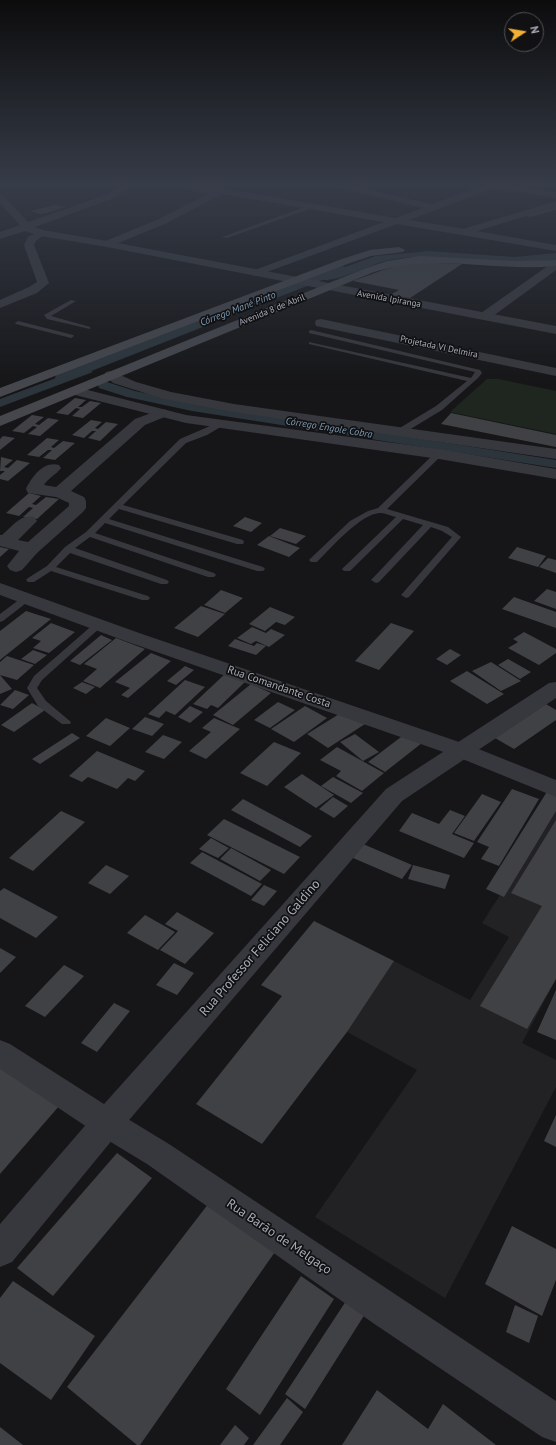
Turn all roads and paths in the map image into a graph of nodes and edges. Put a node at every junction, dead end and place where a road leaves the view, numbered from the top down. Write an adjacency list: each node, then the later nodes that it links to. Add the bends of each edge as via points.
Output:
1 (31, 251): 14 (street, via 43,283)
2 (145, 251): 8 (street, Avenida Ipiranga)
3 (314, 251): 8 (street)
4 (385, 251): 10 (main road, Avenida 8 de Abril, via 346,261)
5 (495, 251): 6 (main road, Avenida 8 de Abril)
6 (535, 251)
7 (556, 264): 9 (street); 12 (main road, Avenida 8 de Abril, via 411,260 384,265)
8 (256, 273): 10 (street, Avenida Ipiranga)
9 (536, 278): 11 (street); 15 (street)
10 (299, 281): 12 (street, Avenida Ipiranga); 27 (main road, Avenida 8 de Abril)
11 (549, 281)
12 (326, 287): 15 (street, Avenida Ipiranga); 24 (main road, Avenida 8 de Abril)
13 (73, 301): 18 (lane, via 47,315 49,318)
14 (0, 304)
15 (485, 316): 19 (street, Avenida Ipiranga)
16 (18, 323): 21 (lane)
17 (321, 323): 23 (street, Projetada VI Delmira)
18 (88, 328)
19 (556, 330)
20 (310, 332): 25 (lane, via 475,369 479,372)
21 (71, 336)
22 (311, 343): 25 (lane)
23 (556, 372)
24 (110, 375): 26 (main road, Avenida 8 de Abril); 31 (street, via 131,385 169,396 234,408)
25 (472, 380): 31 (lane, via 439,408)
26 (76, 391): 28 (street); 29 (main road, Avenida 8 de Abril)
27 (0, 393)
28 (162, 413): 30 (street); 36 (street, via 140,422)
29 (0, 421)
30 (220, 425): 32 (street); 37 (lane, via 183,441)
31 (401, 431): 33 (street)
32 (438, 454): 35 (street); 38 (lane)
33 (556, 454)
34 (53, 468): 36 (street, via 38,479 34,489)
35 (556, 474)
36 (60, 492): 46 (street, via 78,500 77,508)
37 (118, 506): 40 (lane); 45 (lane)
38 (381, 510): 39 (lane); 48 (lane, via 361,516)
39 (402, 516): 42 (lane); 52 (lane)
40 (103, 520): 43 (lane); 51 (lane)
41 (28, 521): 44 (street)
42 (429, 524): 54 (lane); 58 (lane, via 445,529 457,537)
43 (89, 534): 47 (lane); 53 (lane)
44 (3, 540): 46 (street)
45 (240, 542)
46 (31, 549): 49 (street)
47 (68, 549): 50 (lane); 55 (lane)
48 (314, 560)
49 (16, 566)
50 (50, 568): 57 (lane); 59 (lane)
51 (260, 569)
52 (347, 569)
53 (211, 574)
54 (376, 580)
55 (164, 582)
56 (0, 589): 57 (street, Rua Comandante Costa)
57 (29, 589): 60 (lane); 61 (street, Rua Comandante Costa)
58 (406, 595)
59 (145, 598)
60 (0, 619)
61 (98, 625): 63 (lane, via 38,678 32,688 47,709); 64 (street, Rua Comandante Costa)
62 (556, 688): 64 (street, Rua Professor Feliciano Galdino)
63 (66, 722)
64 (463, 751): 65 (street, Rua Comandante Costa); 67 (street, Rua Professor Feliciano Galdino, via 394,795)
65 (556, 789)
66 (0, 1052): 67 (street, Rua Barão de Melgaço)
67 (107, 1123): 68 (street, Rua Professor Feliciano Galdino); 69 (street, Rua Barão de Melgaço, via 158,1154)
68 (0, 1250)
69 (556, 1423)

